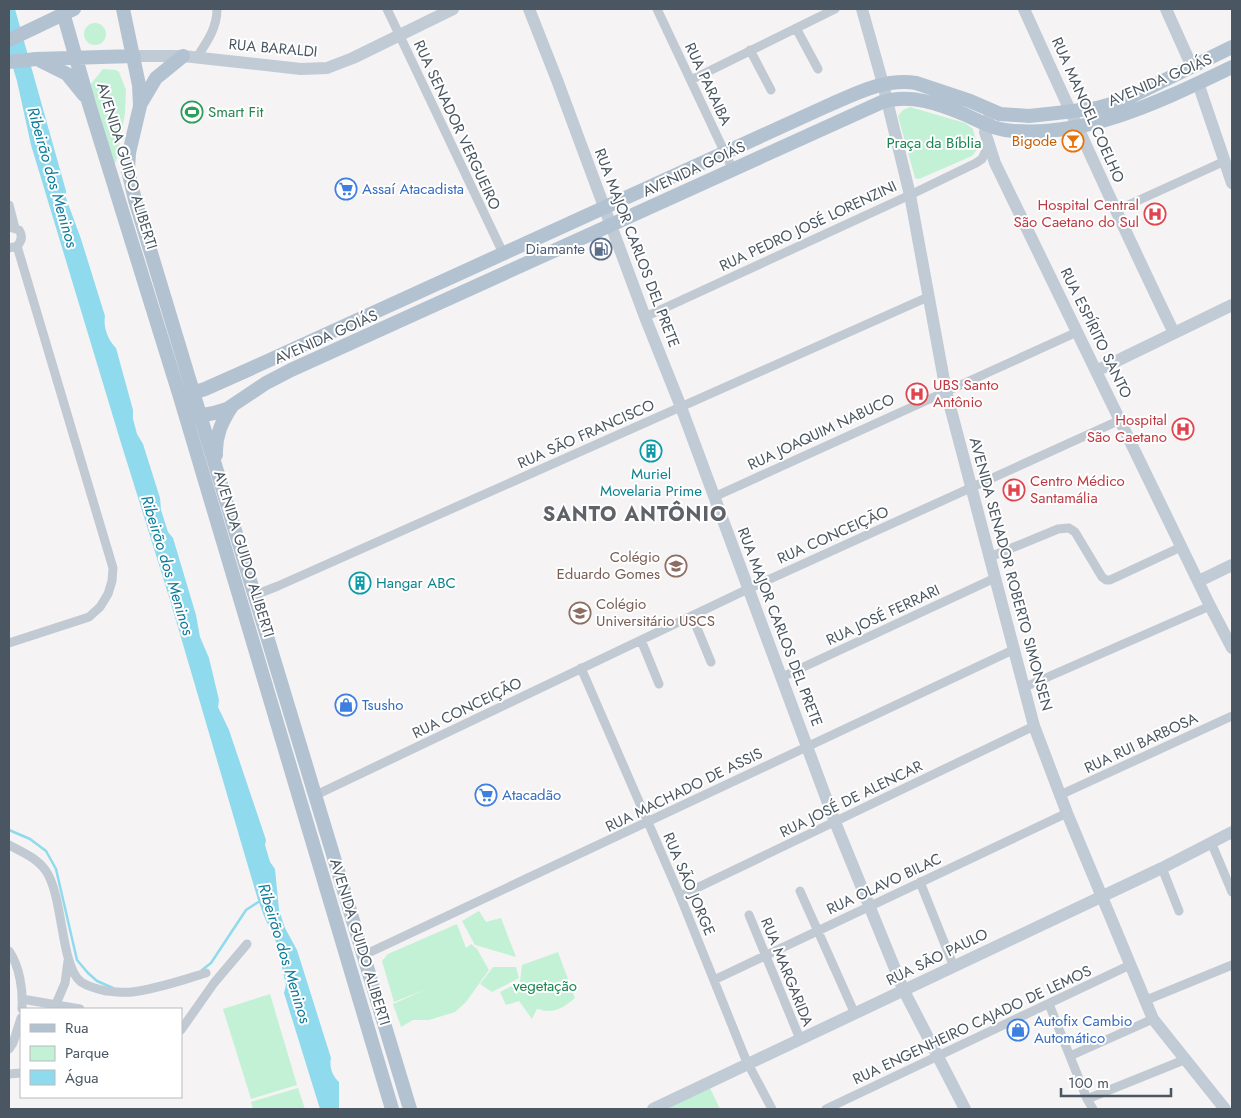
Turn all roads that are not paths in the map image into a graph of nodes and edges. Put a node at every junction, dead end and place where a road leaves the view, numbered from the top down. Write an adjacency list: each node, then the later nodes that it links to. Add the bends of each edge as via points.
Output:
1 (217, 9): 18 (street, via 210,37)
2 (387, 9): 13 (street, RUA SENADOR VERGUEIRO)
3 (453, 9): 13 (street, RUA BARALDI)
4 (529, 9): 44 (street, RUA MAJOR CARLOS DEL PRETE)
5 (835, 9): 12 (street)
6 (862, 9): 27 (street, AVENIDA SENADOR ROBERTO SIMONSEN)
7 (1024, 9): 33 (street, RUA MANOEL COELHO)
8 (1166, 9): 22 (street)
9 (67, 10): 14 (main road); 19 (main road, AVENIDA GUIDO ALIBERTI)
10 (661, 10): 25 (street, RUA PARAIBA)
11 (122, 12): 17 (main road, AVENIDA GUIDO ALIBERTI)
12 (796, 28): 16 (street); 24 (street)
13 (399, 35): 18 (street, RUA BARALDI, via 327,68 301,69); 47 (street, RUA SENADOR VERGUEIRO)
14 (9, 40)
15 (1232, 47): 22 (main road, AVENIDA GOIÁS)
16 (750, 50): 25 (street); 28 (street)
17 (134, 56): 18 (street, RUA BARALDI); 19 (main road, RUA BARALDI); 31 (main road, AVENIDA GUIDO ALIBERTI)
18 (190, 57): 31 (main road, via 156,78)
19 (77, 58): 20 (main road, RUA BARALDI); 30 (main road, AVENIDA GUIDO ALIBERTI)
20 (35, 59): 21 (main road, RUA BARALDI); 30 (main road, via 67,74)
21 (9, 62)
22 (1192, 67): 33 (main road, AVENIDA GOIÁS, via 1122,101)
23 (1232, 67): 26 (main road, AVENIDA GOIÁS)
24 (818, 69)
25 (691, 80): 36 (street, RUA PARAIBA)
26 (1198, 83): 35 (main road, AVENIDA GOIÁS, via 1111,119); 38 (street)
27 (883, 84): 29 (street, AVENIDA SENADOR ROBERTO SIMONSEN); 32 (main road, AVENIDA GOIÁS, via 916,84); 36 (main road, AVENIDA GOIÁS)
28 (771, 90)
29 (887, 100): 34 (main road, AVENIDA GOIÁS, via 906,98 921,101); 39 (main road, AVENIDA GOIÁS); 41 (street, AVENIDA SENADOR ROBERTO SIMONSEN)
30 (89, 104): 55 (main road, AVENIDA GUIDO ALIBERTI)
31 (140, 106): 55 (main road, AVENIDA GUIDO ALIBERTI, via 128,170 155,263)
32 (991, 110): 33 (main road, AVENIDA GOIÁS, via 1023,116); 34 (street, RUA ESPÍRITO SANTO)
33 (1071, 112): 35 (street, RUA MANOEL COELHO)
34 (986, 125): 35 (main road, AVENIDA GOIÁS, via 1015,130); 37 (street, RUA ESPÍRITO SANTO)
35 (1078, 126): 43 (street, RUA MANOEL COELHO)
36 (725, 153): 39 (street, RUA PARAIBA); 44 (main road, AVENIDA GOIÁS, via 666,179)
37 (988, 161): 41 (street, RUA PEDRO JOSÉ LORENZINI); 51 (street, RUA ESPÍRITO SANTO)
38 (1225, 161): 40 (street); 43 (street)
39 (734, 170): 44 (main road, AVENIDA GOIÁS)
40 (1232, 183)
41 (910, 194): 48 (street, AVENIDA SENADOR ROBERTO SIMONSEN); 50 (street, RUA PEDRO JOSÉ LORENZINI)
42 (9, 205): 45 (street)
43 (1115, 211): 52 (street, RUA MANOEL COELHO)
44 (607, 215): 47 (main road, AVENIDA GOIÁS); 50 (street, RUA MAJOR CARLOS DEL PRETE); 56 (main road, AVENIDA GOIÁS, via 291,370)
45 (12, 227): 46 (street, via 22,237)
46 (13, 247): 74 (street, via 113,575 104,601 89,617)
47 (503, 253): 55 (main road, AVENIDA GOIÁS)
48 (928, 297): 54 (street, AVENIDA SENADOR ROBERTO SIMONSEN); 57 (street, RUA SÃO FRANCISCO)
49 (1232, 305): 52 (street)
50 (644, 317): 57 (street, RUA MAJOR CARLOS DEL PRETE)
51 (1077, 332): 53 (street, RUA ESPÍRITO SANTO); 54 (street, RUA JOAQUIM NABUCO)
52 (1174, 333): 53 (street)
53 (1096, 371): 59 (street, RUA ESPÍRITO SANTO)
54 (946, 391): 61 (street, AVENIDA SENADOR ROBERTO SIMONSEN); 62 (street, RUA JOAQUIM NABUCO)
55 (187, 395): 58 (main road, AVENIDA GUIDO ALIBERTI)
56 (232, 406): 58 (main road, AVENIDA GOIÁS); 60 (main road, via 217,437)
57 (680, 407): 62 (street, RUA MAJOR CARLOS DEL PRETE); 70 (street, RUA SÃO FRANCISCO)
58 (193, 416): 60 (main road, AVENIDA GUIDO ALIBERTI); 67 (main road, AVENIDA GUIDO ALIBERTI)
59 (1120, 420): 61 (street, RUA CONCEIÇÃO); 63 (street, RUA ESPÍRITO SANTO)
60 (216, 468): 70 (main road, AVENIDA GUIDO ALIBERTI)
61 (970, 488): 64 (street, AVENIDA SENADOR ROBERTO SIMONSEN); 69 (street, RUA CONCEIÇÃO)
62 (714, 497): 69 (street, RUA MAJOR CARLOS DEL PRETE)
63 (1181, 547): 64 (street, via 1110,580 1102,577 1075,532 1068,528 1058,529); 68 (street, RUA ESPÍRITO SANTO)
64 (990, 557): 66 (street, AVENIDA SENADOR ROBERTO SIMONSEN)
65 (1232, 565): 68 (street)
66 (995, 578): 76 (street, AVENIDA SENADOR ROBERTO SIMONSEN); 79 (street, RUA JOSÉ FERRARI)
67 (235, 579): 70 (main road); 129 (main road, AVENIDA GUIDO ALIBERTI)
68 (1199, 582): 71 (street, RUA ESPÍRITO SANTO)
69 (748, 589): 72 (street, RUA CONCEIÇÃO); 79 (street, RUA MAJOR CARLOS DEL PRETE)
70 (254, 595): 85 (main road, AVENIDA GUIDO ALIBERTI)
71 (1210, 606): 75 (street, RUA ESPÍRITO SANTO); 81 (street)
72 (692, 616): 73 (street, RUA CONCEIÇÃO); 77 (street)
73 (641, 640): 78 (street, RUA CONCEIÇÃO); 80 (street)
74 (9, 643)
75 (1232, 648)
76 (1015, 649): 81 (street, AVENIDA SENADOR ROBERTO SIMONSEN); 84 (street, RUA MACHADO DE ASSIS)
77 (711, 662)
78 (581, 668): 85 (street, RUA CONCEIÇÃO); 89 (street, RUA SÃO JORGE)
79 (782, 677): 84 (street, RUA MAJOR CARLOS DEL PRETE)
80 (659, 684)
81 (1025, 687): 83 (street, AVENIDA SENADOR ROBERTO SIMONSEN)
82 (1232, 716): 86 (street, RUA RUI BARBOSA)
83 (1034, 726): 86 (street, AVENIDA SENADOR ROBERTO SIMONSEN); 88 (street, RUA JOSÉ DE ALENCAR)
84 (808, 746): 88 (street, RUA MAJOR CARLOS DEL PRETE); 89 (street, RUA MACHADO DE ASSIS)
85 (316, 795): 105 (main road, AVENIDA GUIDO ALIBERTI)
86 (1060, 795): 87 (street, AVENIDA SENADOR ROBERTO SIMONSEN)
87 (1067, 813): 94 (street, RUA OLAVO BILAC); 98 (street, AVENIDA SENADOR ROBERTO SIMONSEN)
88 (835, 822): 97 (street, RUA JOSÉ DE ALENCAR); 99 (street, RUA MAJOR CARLOS DEL PRETE)
89 (648, 823): 97 (street, RUA SÃO JORGE); 105 (street, RUA MACHADO DE ASSIS)
90 (1232, 832): 91 (street, RUA SÃO PAULO)
91 (1211, 842): 93 (street, RUA SÃO PAULO); 96 (street)
92 (9, 845): 107 (street, via 41,864 50,878)
93 (1162, 868): 98 (street, RUA SÃO PAULO); 100 (street)
94 (920, 882): 99 (street, RUA OLAVO BILAC); 110 (street)
95 (800, 891): 102 (street)
96 (1232, 892)
97 (680, 896): 112 (street, RUA SÃO JORGE)
98 (1102, 896): 108 (street, AVENIDA SENADOR ROBERTO SIMONSEN); 110 (street, RUA SÃO PAULO)
99 (869, 906): 102 (street, RUA OLAVO BILAC); 113 (street, RUA MAJOR CARLOS DEL PRETE)
100 (1179, 911)
101 (749, 915): 106 (street, RUA MARGARIDA)
102 (817, 931): 106 (street, RUA OLAVO BILAC); 120 (street)
103 (246, 944): 123 (street)
104 (9, 951): 114 (street, via 16,965)
105 (364, 955): 131 (main road, AVENIDA GUIDO ALIBERTI)
106 (766, 956): 112 (street, RUA OLAVO BILAC); 124 (street, RUA MARGARIDA)
107 (69, 959): 111 (street, via 81,981 93,988 116,992 150,989); 116 (street, via 65,983)
108 (1130, 965): 115 (street, AVENIDA SENADOR ROBERTO SIMONSEN); 117 (street, RUA ENGENHEIRO CAJADO DE LEMOS)
109 (1232, 965): 115 (street)
110 (954, 967): 113 (street, RUA SÃO PAULO)
111 (206, 972)
112 (714, 980): 130 (street, RUA SÃO JORGE)
113 (904, 992): 120 (street, RUA SÃO PAULO); 127 (street, RUA MAJOR CARLOS DEL PRETE)
114 (22, 999): 116 (street); 118 (street)
115 (1144, 1001): 121 (street, AVENIDA SENADOR ROBERTO SIMONSEN)
116 (56, 1004): 119 (street)
117 (1049, 1004): 126 (street); 127 (street, RUA ENGENHEIRO CAJADO DE LEMOS)
118 (22, 1008)
119 (75, 1008)
120 (855, 1014): 124 (street, RUA SÃO PAULO)
121 (1153, 1019): 126 (street); 128 (street, AVENIDA SENADOR ROBERTO SIMONSEN)
122 (20, 1021): 125 (street)
123 (182, 1029)
124 (800, 1039): 130 (street, RUA SÃO PAULO)
125 (9, 1049)
126 (1070, 1056): 132 (street)
127 (937, 1057): 137 (street, RUA ENGENHEIRO CAJADO DE LEMOS); 138 (street, RUA MAJOR CARLOS DEL PRETE)
128 (1184, 1060): 132 (street); 140 (street, AVENIDA SENADOR ROBERTO SIMONSEN)
129 (379, 1063): 131 (main road); 133 (main road, AVENIDA GUIDO ALIBERTI)
130 (748, 1063): 135 (street, RUA SÃO PAULO); 136 (street, RUA SÃO JORGE)
131 (397, 1064): 134 (main road, AVENIDA GUIDO ALIBERTI)
132 (1087, 1100): 139 (street)
133 (392, 1109)
134 (410, 1109)
135 (653, 1109)
136 (772, 1109)
137 (826, 1109)
138 (965, 1109)
139 (1093, 1109)
140 (1225, 1109)

